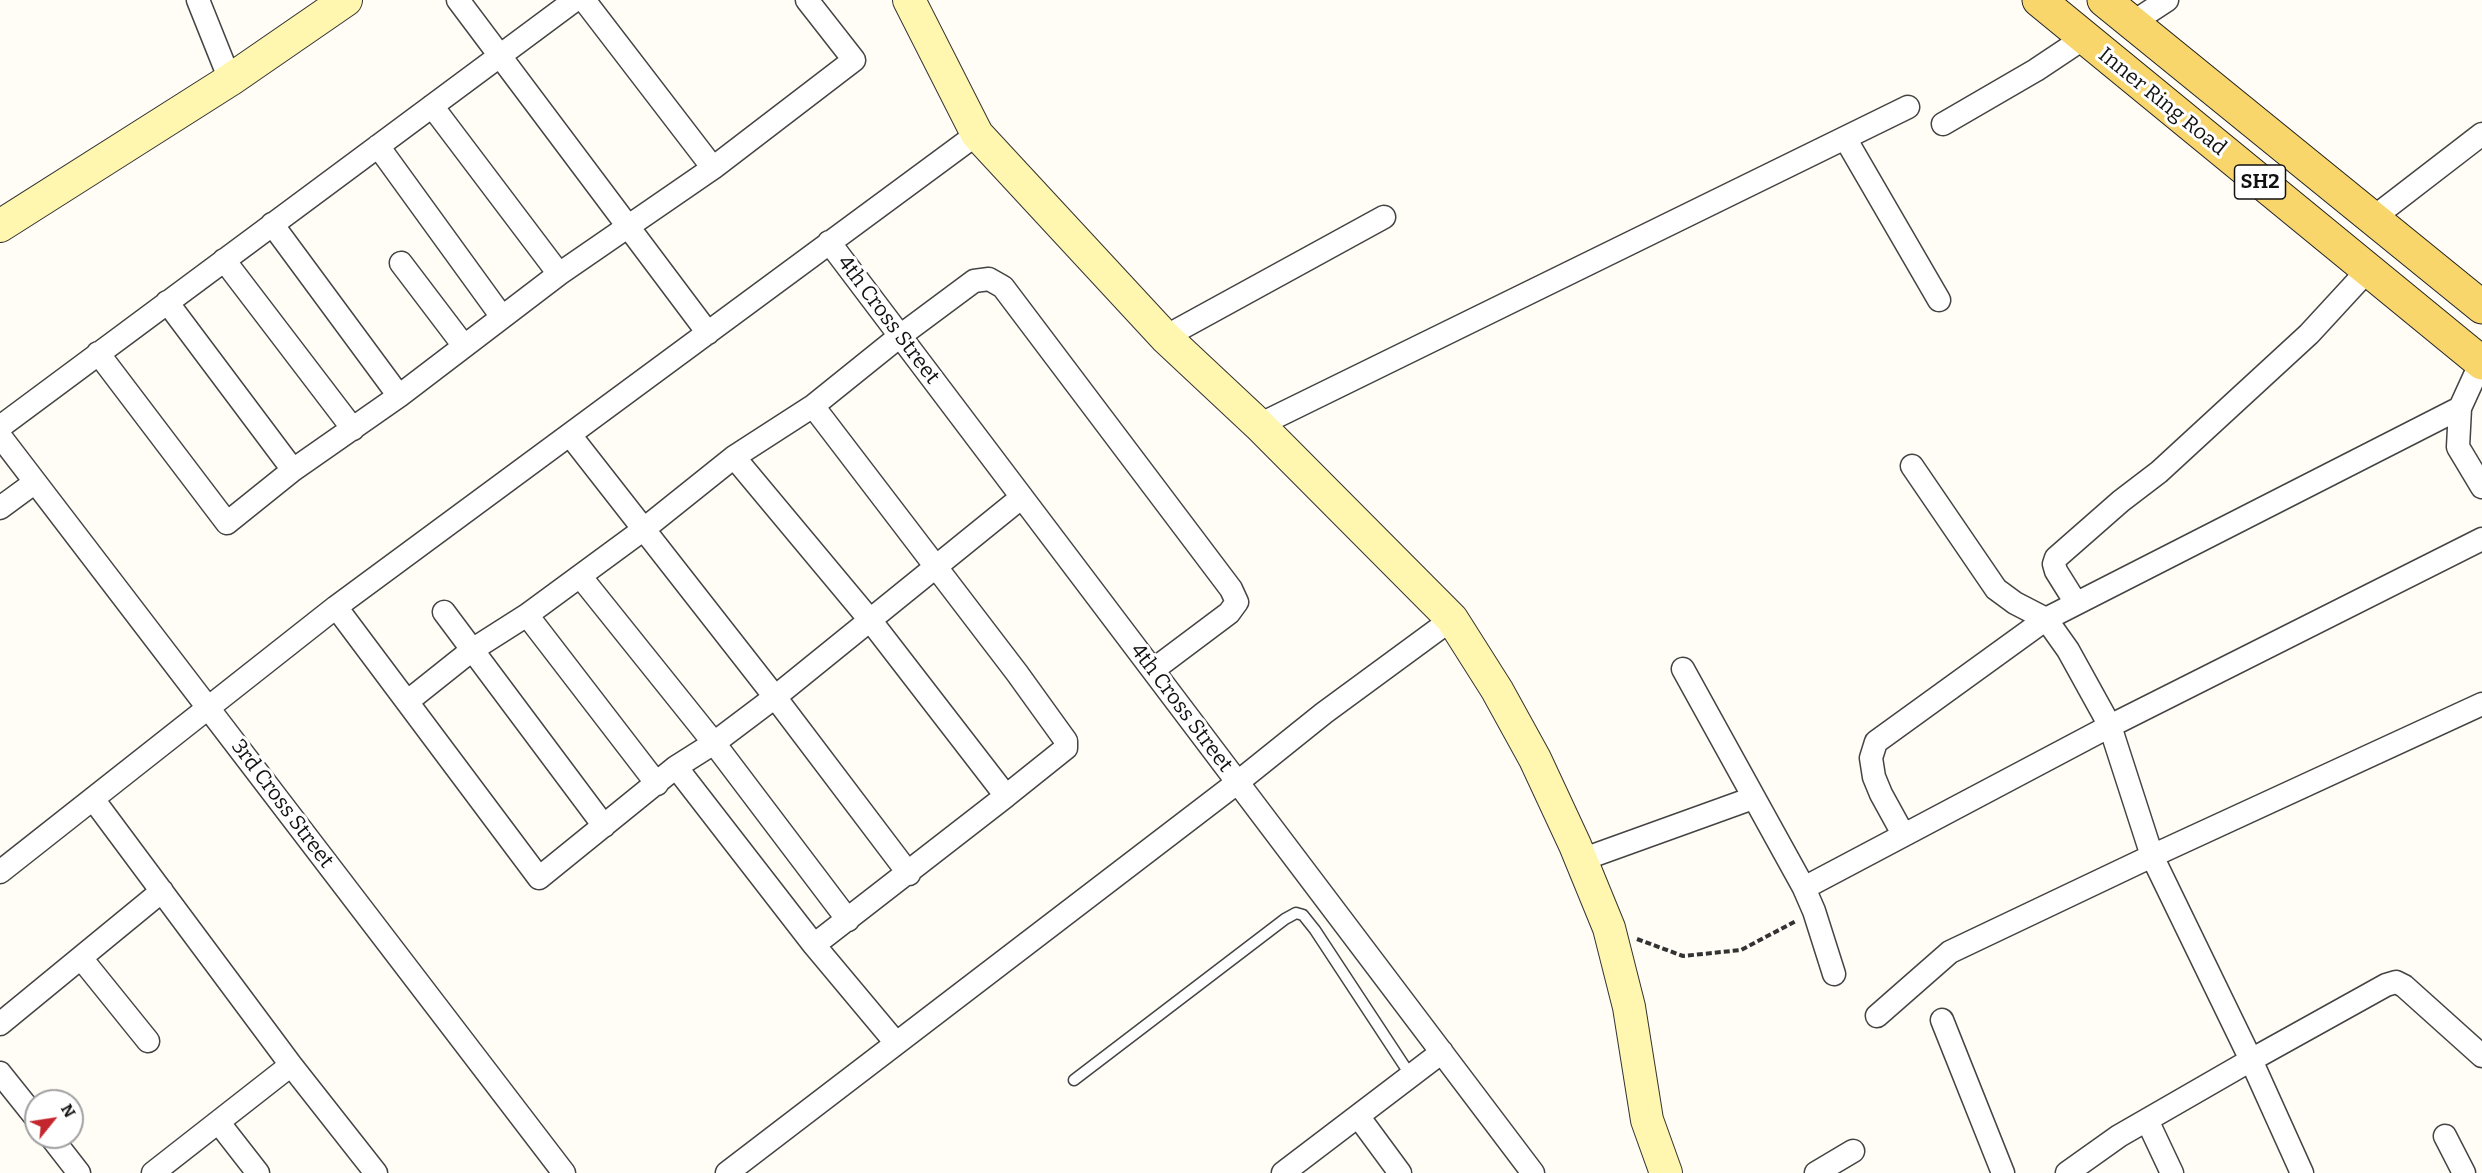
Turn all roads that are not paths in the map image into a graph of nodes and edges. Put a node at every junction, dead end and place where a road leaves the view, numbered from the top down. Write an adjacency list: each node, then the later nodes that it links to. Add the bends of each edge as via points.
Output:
1 (198, 0): 14 (street)
2 (346, 0): 14 (street)
3 (458, 0): 13 (street)
4 (575, 0): 13 (street)
5 (584, 0): 22 (street)
6 (807, 0): 22 (street, via 854,60)
7 (909, 0): 18 (street)
8 (2039, 0): 12 (main road, Inner Ring Road / SH2)
9 (2104, 0): 11 (main road, Inner Ring Road / SH2)
10 (2167, 0): 11 (street)
11 (2132, 23): 24 (main road, Inner Ring Road / SH2)
12 (2084, 38): 17 (street); 31 (main road, Inner Ring Road / SH2)
13 (500, 56): 15 (street); 27 (street)
14 (230, 80): 26 (street)
15 (432, 106): 21 (street); 32 (street)
16 (1908, 107): 20 (street)
17 (1943, 123)
18 (977, 134): 28 (street); 39 (street)
19 (2482, 134): 24 (street)
20 (1845, 138): 33 (street); 46 (street)
21 (378, 146): 25 (street); 36 (street)
22 (713, 168): 27 (street)
23 (1384, 217): 39 (street)
24 (2373, 218): 35 (main road, Inner Ring Road / SH2)
25 (272, 224): 29 (street); 43 (street)
26 (0, 226)
27 (629, 228): 32 (street); 37 (street)
28 (829, 243): 37 (street); 38 (street, 4th Cross Street)
29 (224, 260): 34 (street); 48 (street)
30 (400, 263): 40 (street)
31 (2368, 270): 42 (main road, Inner Ring Road / SH2); 62 (street, via 2309,334 2159,472 2056,558 2056,571)
32 (560, 274): 36 (street)
33 (1939, 300)
34 (167, 302): 41 (street); 53 (street)
35 (2482, 307)
36 (502, 317): 40 (street)
37 (708, 333): 49 (street)
38 (900, 336): 44 (street); 56 (street, 4th Cross Street); 71 (street, via 974,281 989,279 1003,287 1231,589 1236,602 1229,613)
39 (1165, 337): 46 (street)
40 (464, 346): 43 (street)
41 (98, 353): 47 (street); 53 (street, via 227,523)
42 (2481, 363): 45 (street)
43 (399, 396): 48 (street)
44 (813, 406): 51 (street); 60 (street)
45 (2460, 408): 55 (street, via 2458,447); 62 (street)
46 (1259, 425): 66 (street)
47 (0, 427)
48 (353, 429): 53 (street)
49 (570, 435): 58 (street); 63 (street)
50 (0, 436): 54 (street, 3rd Cross Street)
51 (734, 457): 58 (street); 68 (street)
52 (1912, 466): 67 (street, via 1996,589)
53 (293, 470)
54 (34, 483): 57 (street); 75 (street, 3rd Cross Street)
55 (2482, 487)
56 (1022, 497): 60 (street); 71 (street, 4th Cross Street)
57 (0, 508)
58 (645, 529): 61 (street); 72 (street)
59 (2482, 539): 76 (street)
60 (934, 566): 68 (street); 81 (street, via 1066,741 1066,748)
61 (580, 576): 65 (street); 77 (street)
62 (2076, 603): 67 (street)
63 (336, 607): 73 (street); 75 (street)
64 (444, 612): 69 (street)
65 (527, 615): 69 (street); 80 (street)
66 (1452, 619): 79 (street); 87 (street, via 1535,759)
67 (2046, 619): 76 (street); 85 (street, via 1876,742 1871,758 1874,777)
68 (870, 620): 72 (street); 81 (street)
69 (472, 650): 73 (street); 84 (street)
70 (1683, 669): 82 (street)
71 (1153, 670): 79 (street, 4th Cross Street)
72 (775, 697): 77 (street); 89 (street)
73 (408, 701): 84 (street, via 539,878)
74 (2482, 704): 86 (street)
75 (208, 707): 83 (street); 119 (street, 3rd Cross Street)
76 (2110, 726): 85 (street); 86 (street)
77 (714, 742): 78 (street); 92 (street)
78 (676, 767): 80 (street); 93 (street)
79 (1238, 782): 100 (street); 101 (street, 4th Cross Street)
80 (657, 784): 84 (street)
81 (1006, 796): 89 (street)
82 (1753, 798): 87 (street); 90 (street)
83 (93, 800): 88 (street); 91 (street)
84 (604, 826)
85 (1903, 834): 90 (street)
86 (2152, 856): 96 (street, via 1950,952); 103 (street)
87 (1581, 860): 124 (street, via 1609,928 1629,1007 1647,1120)
88 (0, 872)
89 (909, 874): 92 (street)
90 (1804, 888): 95 (street)
91 (162, 891): 94 (street); 104 (street)
92 (848, 920): 93 (street)
93 (814, 945): 100 (street)
94 (81, 958): 98 (street); 99 (street)
95 (1834, 974)
96 (1877, 1016)
97 (1942, 1020): 126 (street)
98 (0, 1024)
99 (148, 1041)
100 (896, 1043): 120 (street)
101 (1442, 1052): 106 (street); 123 (street, 4th Cross Street)
102 (2482, 1056): 103 (street, via 2396,982)
103 (2251, 1060): 110 (street); 129 (street)
104 (291, 1065): 111 (street); 118 (street)
105 (0, 1073): 108 (street)
106 (1411, 1076): 107 (lane, via 1315,930 1303,915 1296,913); 109 (street)
107 (1074, 1080)
108 (24, 1103)
109 (1358, 1116): 121 (street); 122 (street)
110 (2147, 1120): 127 (street); 128 (street)
111 (219, 1123): 116 (street); 117 (street)
112 (2445, 1136): 130 (street)
113 (60, 1149): 115 (street)
114 (1853, 1151): 125 (street)
115 (79, 1173)
116 (153, 1173)
117 (258, 1173)
118 (376, 1173)
119 (564, 1173)
120 (727, 1173)
121 (1283, 1173)
122 (1400, 1173)
123 (1533, 1173)
124 (1666, 1173)
125 (1816, 1173)
126 (2003, 1173)
127 (2067, 1173)
128 (2172, 1173)
129 (2302, 1173)
130 (2464, 1173)

